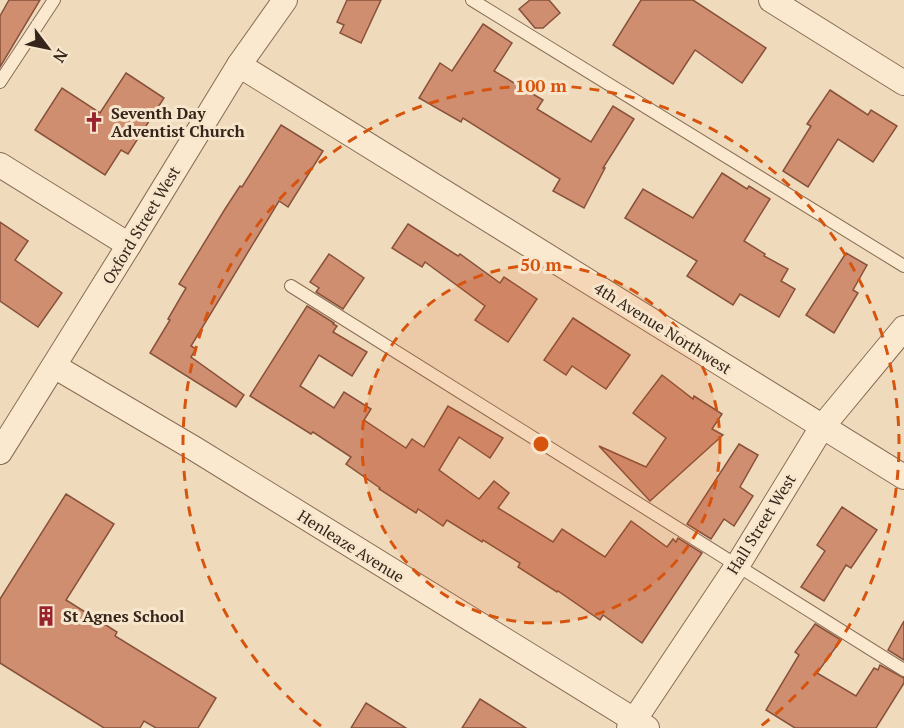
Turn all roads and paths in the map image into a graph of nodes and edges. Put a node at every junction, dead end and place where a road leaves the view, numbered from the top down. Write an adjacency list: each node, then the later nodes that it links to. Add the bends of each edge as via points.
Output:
1 (54, 0): 6 (lane)
2 (285, 0): 5 (street, Oxford Street West)
3 (472, 0): 10 (lane)
4 (771, 0): 7 (street)
5 (239, 65): 9 (street, Oxford Street West); 14 (street, 4th Avenue Northwest)
6 (0, 82)
7 (904, 83)
8 (0, 165): 9 (street)
9 (129, 246): 13 (street, Oxford Street West)
10 (904, 266)
11 (291, 286): 17 (lane)
12 (904, 328): 14 (street, Hall Street West)
13 (54, 366): 15 (street, Oxford Street West); 19 (street, Henleaze Avenue, via 195,449)
14 (822, 427): 16 (street, 4th Avenue Northwest); 17 (street, Hall Street West)
15 (0, 452)
16 (904, 477)
17 (737, 566): 18 (lane); 19 (street, Hall Street West)
18 (904, 670)
19 (636, 725)

